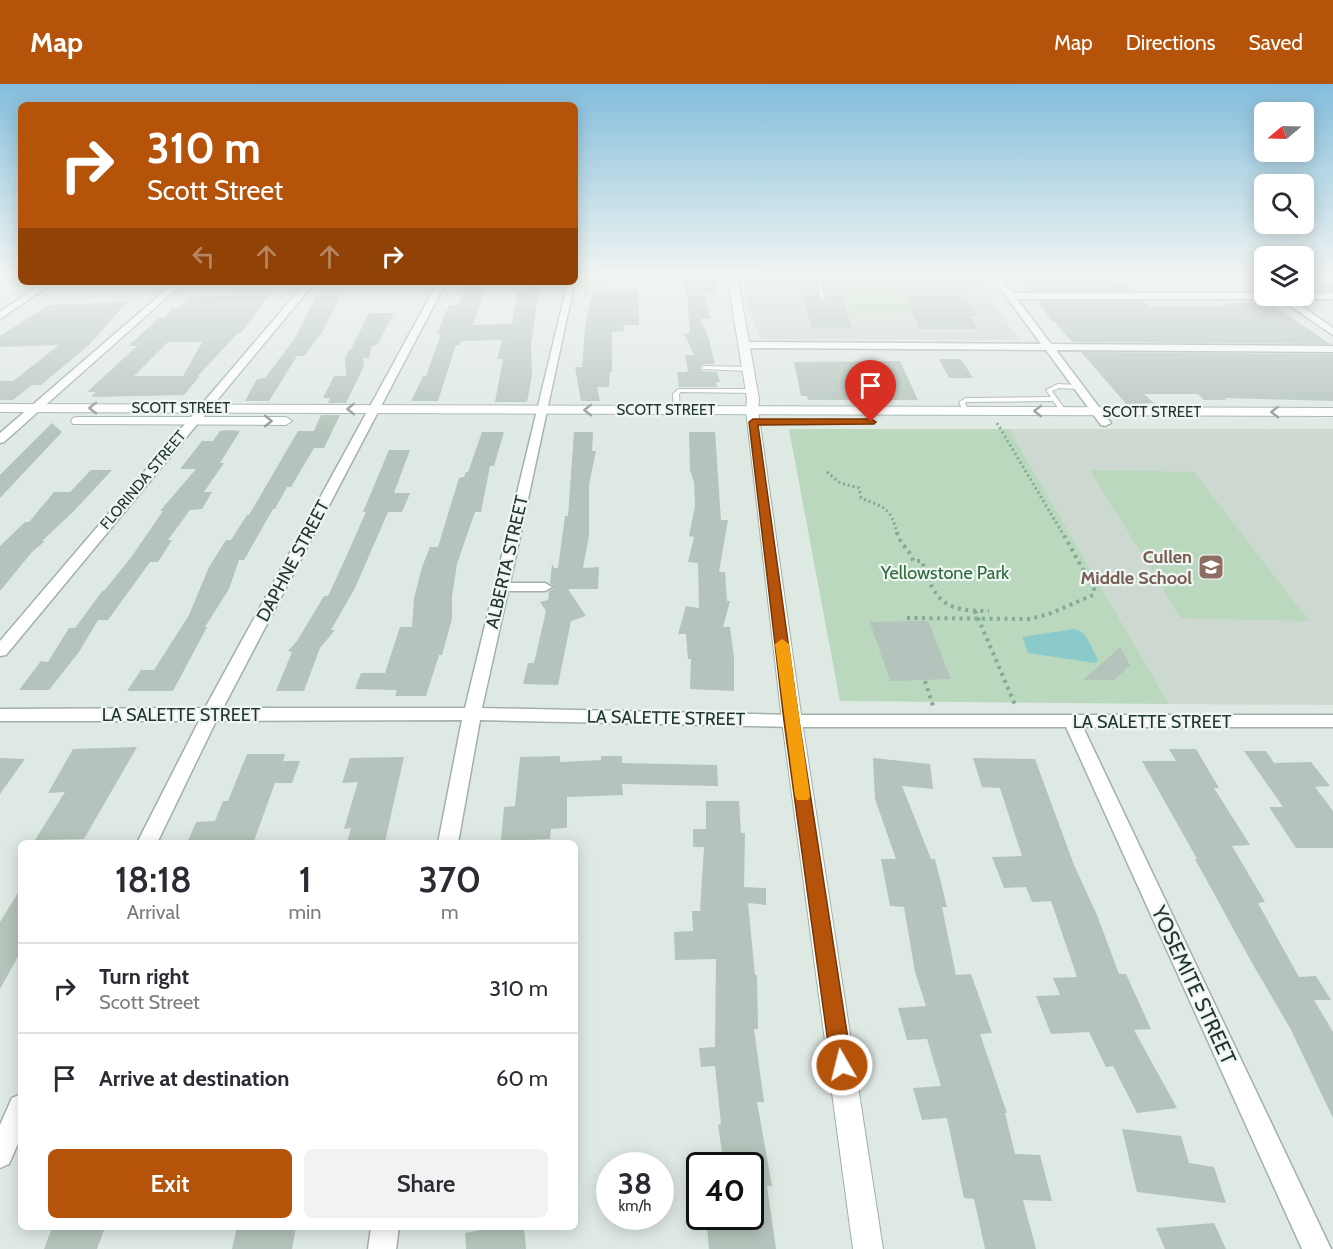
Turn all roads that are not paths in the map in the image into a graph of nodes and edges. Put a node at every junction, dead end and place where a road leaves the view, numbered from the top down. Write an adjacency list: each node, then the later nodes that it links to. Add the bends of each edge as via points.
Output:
1 (127, 328): 17 (street)
2 (272, 328): 16 (street, FLORINDA STREET)
3 (417, 328): 23 (street, DAPHNE STREET)
4 (561, 328): 24 (street, ALBERTA STREET)
5 (741, 328): 7 (main road)
6 (1034, 328): 8 (street)
7 (744, 345): 8 (street); 11 (main road)
8 (1048, 347): 9 (street); 12 (street)
9 (1333, 349)
10 (704, 368): 11 (lane)
11 (748, 369): 13 (main road)
12 (1078, 387): 14 (lane, via 1058,386 1049,390); 21 (street)
13 (751, 391): 18 (lane, via 680,390 676,394); 25 (main road)
14 (1055, 399): 19 (lane); 20 (lane)
15 (0, 408): 17 (main road, SCOTT STREET)
16 (204, 408): 17 (main road, SCOTT STREET, one-way to 17); 23 (main road, SCOTT STREET, one-way to 16); 28 (street, FLORINDA STREET)
17 (36, 409): 27 (street)
18 (677, 410): 24 (main road, SCOTT STREET, one-way to 24); 25 (main road, SCOTT STREET)
19 (964, 411): 20 (main road, SCOTT STREET, one-way to 19); 25 (main road, SCOTT STREET); 29 (main road, SCOTT STREET, via 997,423)
20 (1063, 411): 21 (main road, SCOTT STREET)
21 (1096, 412): 22 (main road, SCOTT STREET, one-way to 21); 29 (street)
22 (1333, 412)
23 (371, 415): 24 (main road, SCOTT STREET); 28 (main road, SCOTT STREET, one-way to 23); 37 (street, DAPHNE STREET)
24 (540, 416): 25 (main road, SCOTT STREET); 32 (street, ALBERTA STREET)
25 (752, 416): 38 (main road)
26 (0, 421): 27 (main road, SCOTT STREET)
27 (21, 421): 28 (main road, SCOTT STREET); 31 (street)
28 (192, 421): 34 (street, FLORINDA STREET)
29 (1105, 423): 30 (main road, SCOTT STREET)
30 (1333, 424)
31 (0, 440)
32 (501, 587): 33 (street); 35 (street, ALBERTA STREET)
33 (545, 587)
34 (0, 651)
35 (472, 714): 37 (street, LA SALETTE STREET); 38 (street, LA SALETTE STREET); 42 (street, ALBERTA STREET)
36 (0, 715): 37 (street, LA SALETTE STREET)
37 (210, 716): 41 (street, DAPHNE STREET)
38 (792, 721): 40 (street, LA SALETTE STREET); 47 (main road)
39 (1333, 721): 40 (street, LA SALETTE STREET)
40 (1072, 722): 48 (street, YOSEMITE STREET)
41 (148, 840)
42 (449, 840)
43 (18, 1114): 44 (street)
44 (0, 1155)
45 (385, 1230): 46 (street)
46 (382, 1249)
47 (868, 1249)
48 (1317, 1249)

